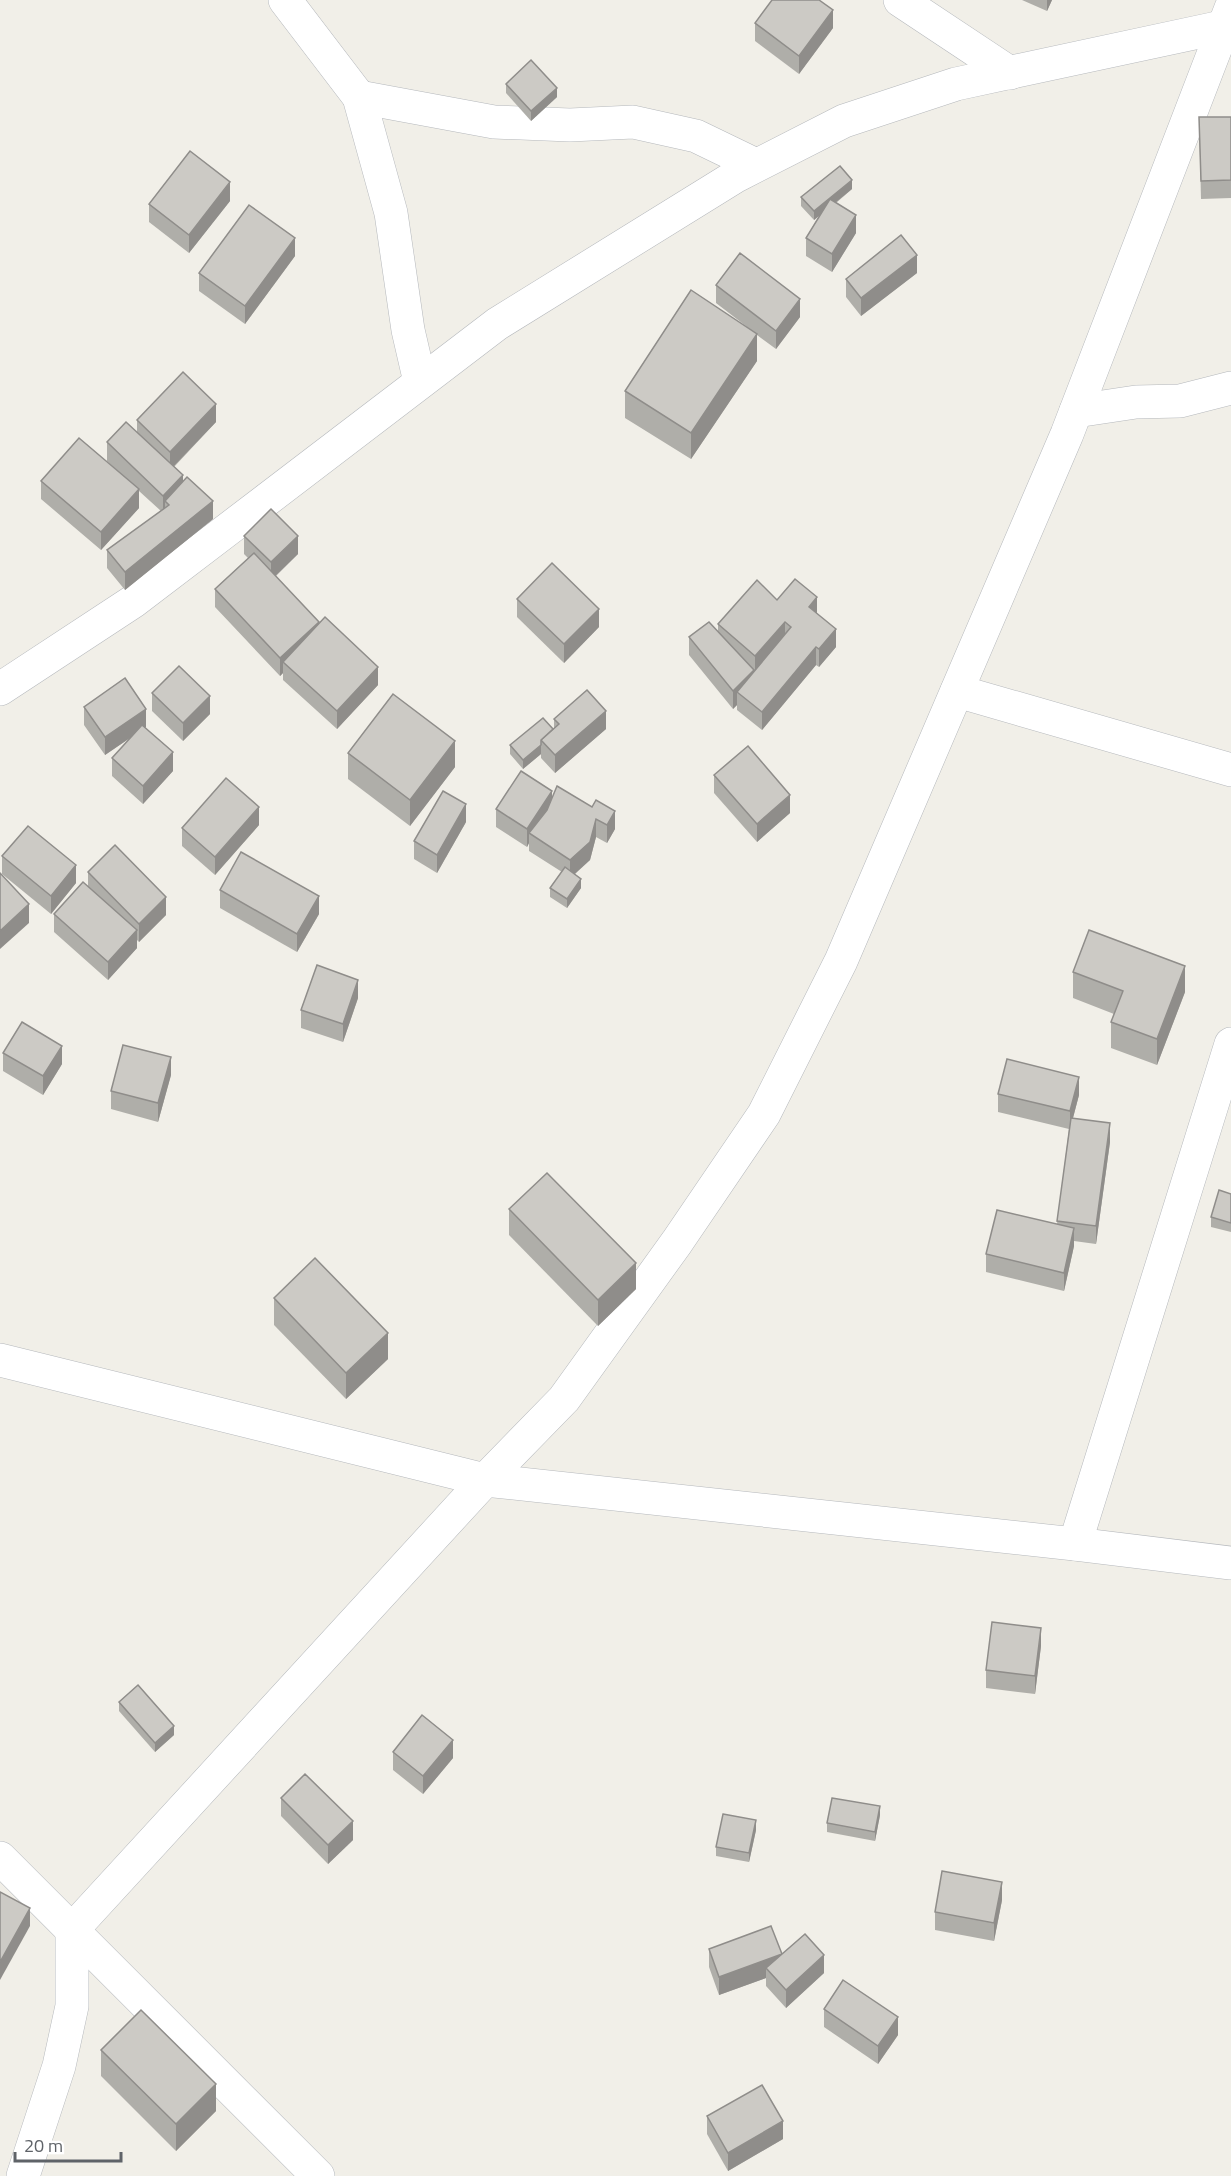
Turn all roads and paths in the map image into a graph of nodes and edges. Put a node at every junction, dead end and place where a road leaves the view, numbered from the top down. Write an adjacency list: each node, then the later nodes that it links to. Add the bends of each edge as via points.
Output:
1 (285, 0): 5 (street)
2 (900, 0): 4 (street)
3 (1229, 20): 4 (street); 9 (street)
4 (1010, 73): 6 (street, via 956,84 844,121)
5 (359, 97): 6 (street, via 494,122 633,122 696,136); 7 (street, via 391,213 408,330)
6 (756, 165): 7 (street, via 497,324)
7 (420, 382): 10 (street, via 134,602)
8 (1231, 388): 9 (street, via 1180,401 1136,402)
9 (1076, 411): 11 (street)
10 (0, 689)
11 (957, 691): 12 (street); 15 (street, via 841,961 764,1114 564,1399)
12 (1231, 770)
13 (1231, 1044): 16 (street)
14 (0, 1360): 15 (street)
15 (485, 1480): 16 (street); 19 (street)
16 (1075, 1544): 17 (street)
17 (1231, 1563)
18 (0, 1858): 19 (street)
19 (72, 1930): 20 (street, via 72,2006 59,2066); 21 (street)
20 (23, 2176)
21 (318, 2176)

